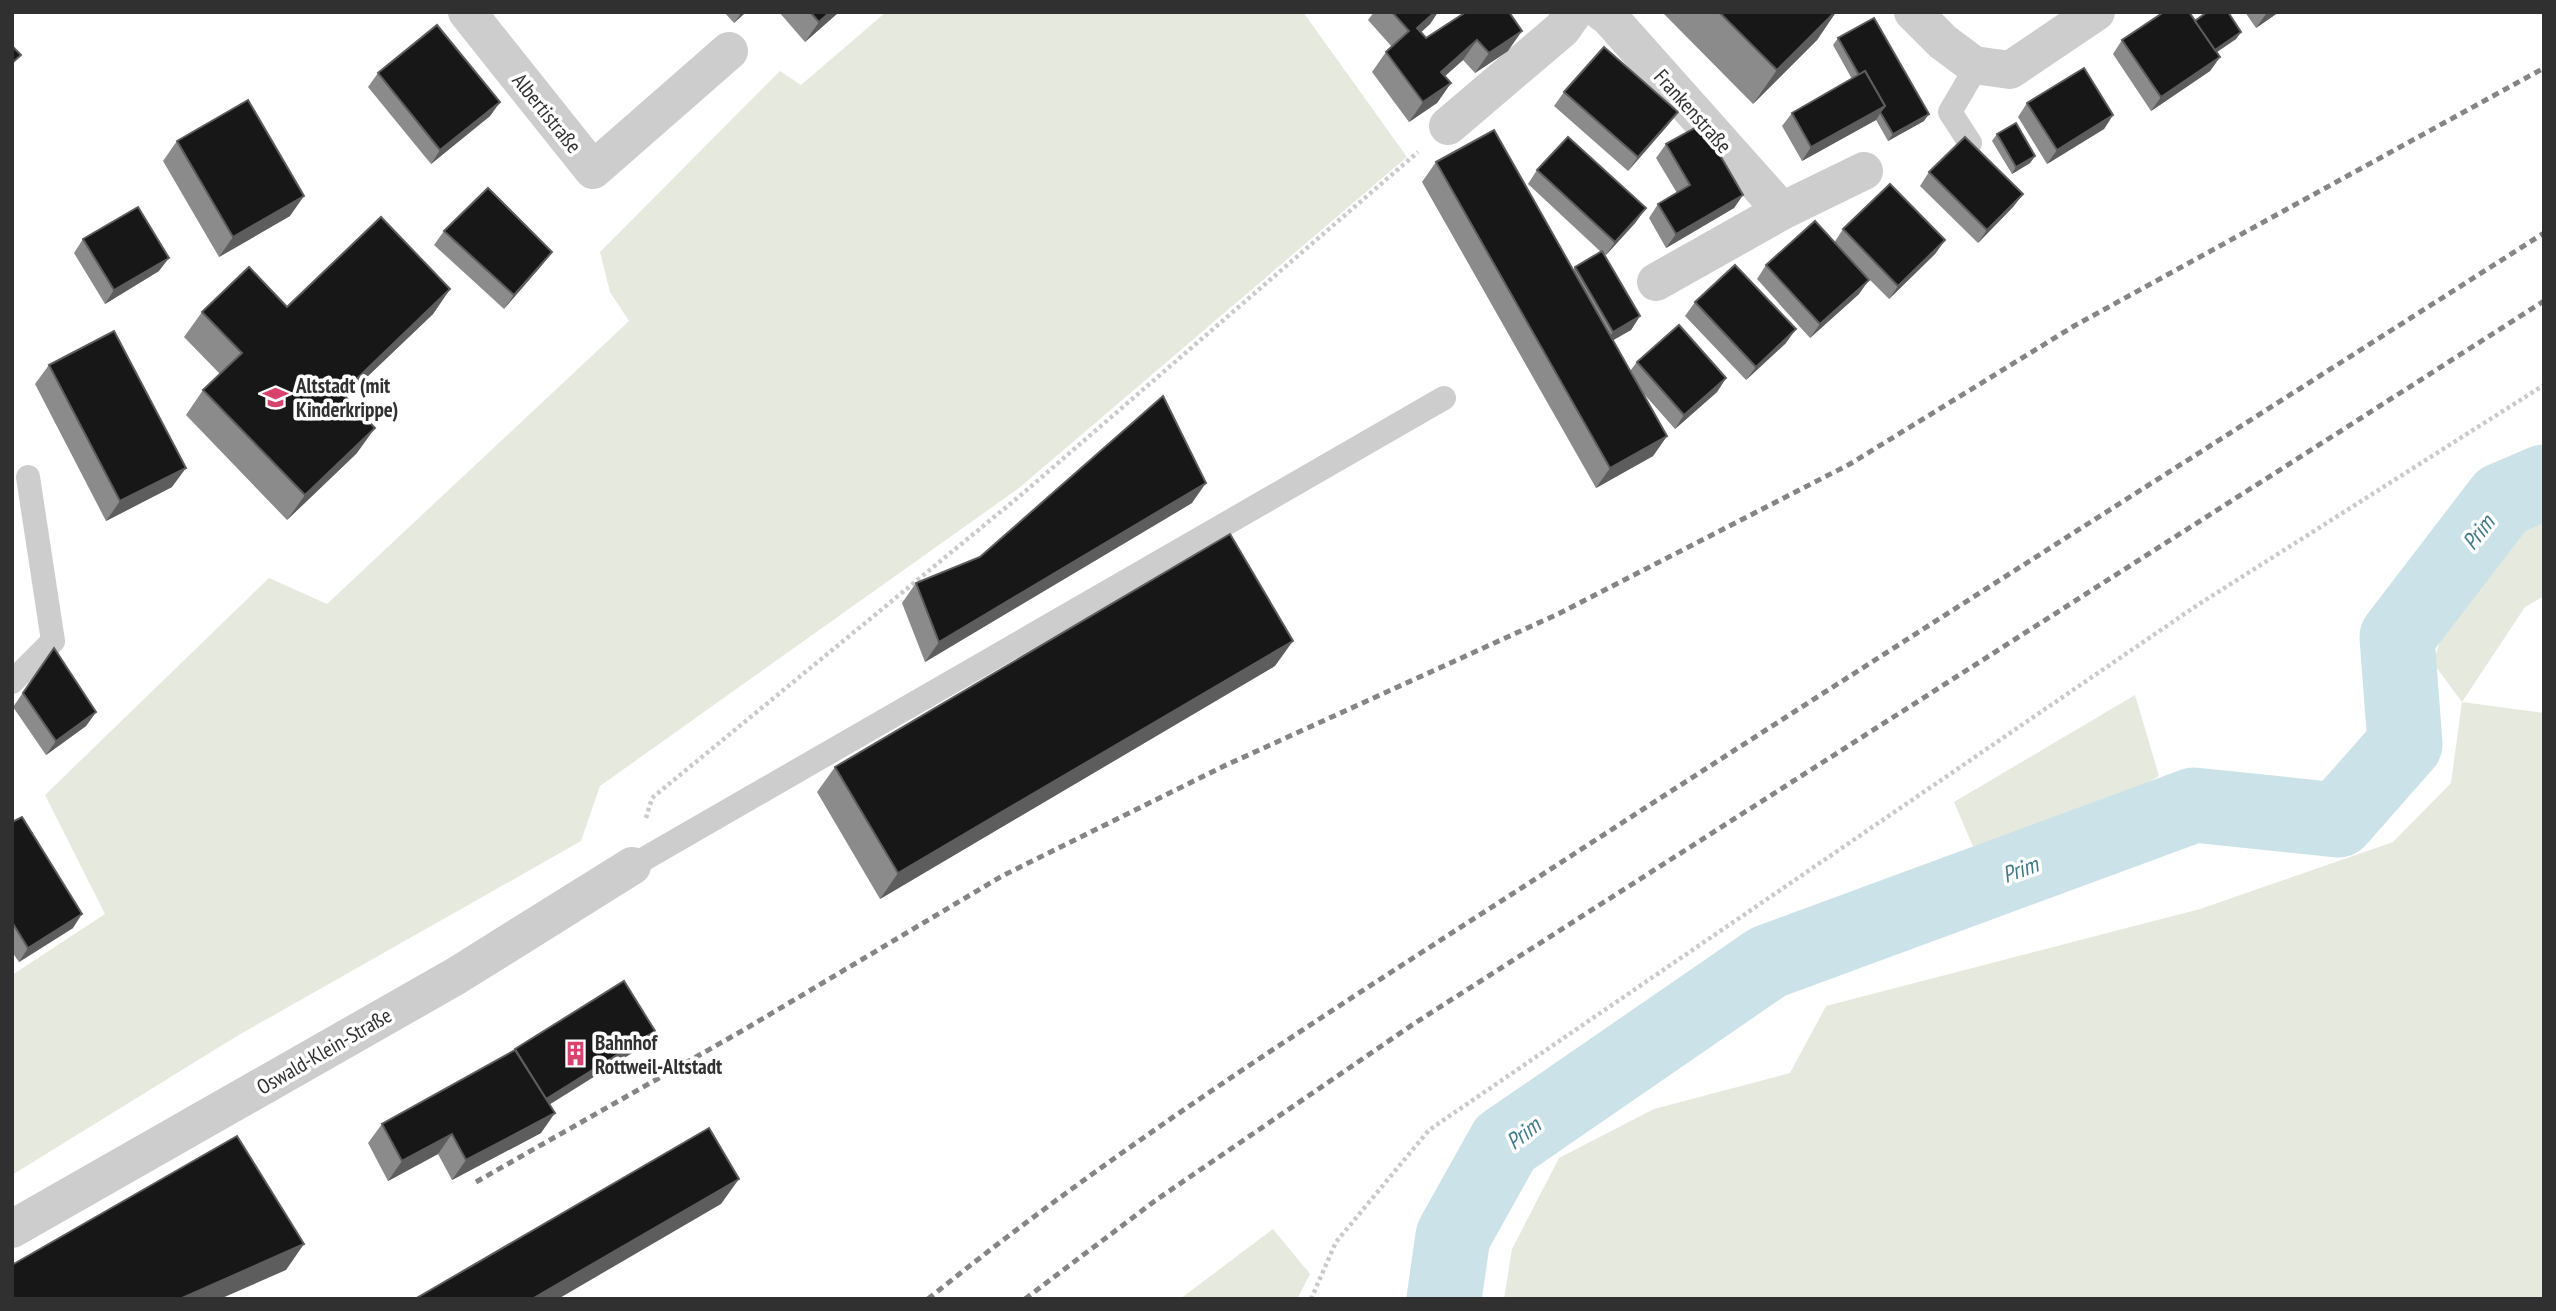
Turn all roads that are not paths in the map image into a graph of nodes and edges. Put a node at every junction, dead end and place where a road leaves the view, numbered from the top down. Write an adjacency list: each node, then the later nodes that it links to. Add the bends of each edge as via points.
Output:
1 (467, 12): 6 (street, Albertistraße, via 593,170)
2 (1574, 12): 8 (street, via 1562,29)
3 (1602, 12): 11 (street, Frankenstraße)
4 (1913, 12): 5 (street, via 1974,65 2010,70)
5 (2096, 12)
6 (729, 51)
7 (1971, 76): 9 (lane, via 1950,112)
8 (1448, 126)
9 (1970, 143)
10 (1864, 171): 11 (street)
11 (1782, 211): 12 (street)
12 (1656, 282)
13 (1444, 398): 16 (lane)
14 (28, 477): 15 (lane, via 53,641)
15 (12, 682)
16 (632, 866): 17 (street, Oswald-Klein-Straße, via 456,976)
17 (12, 1229)

